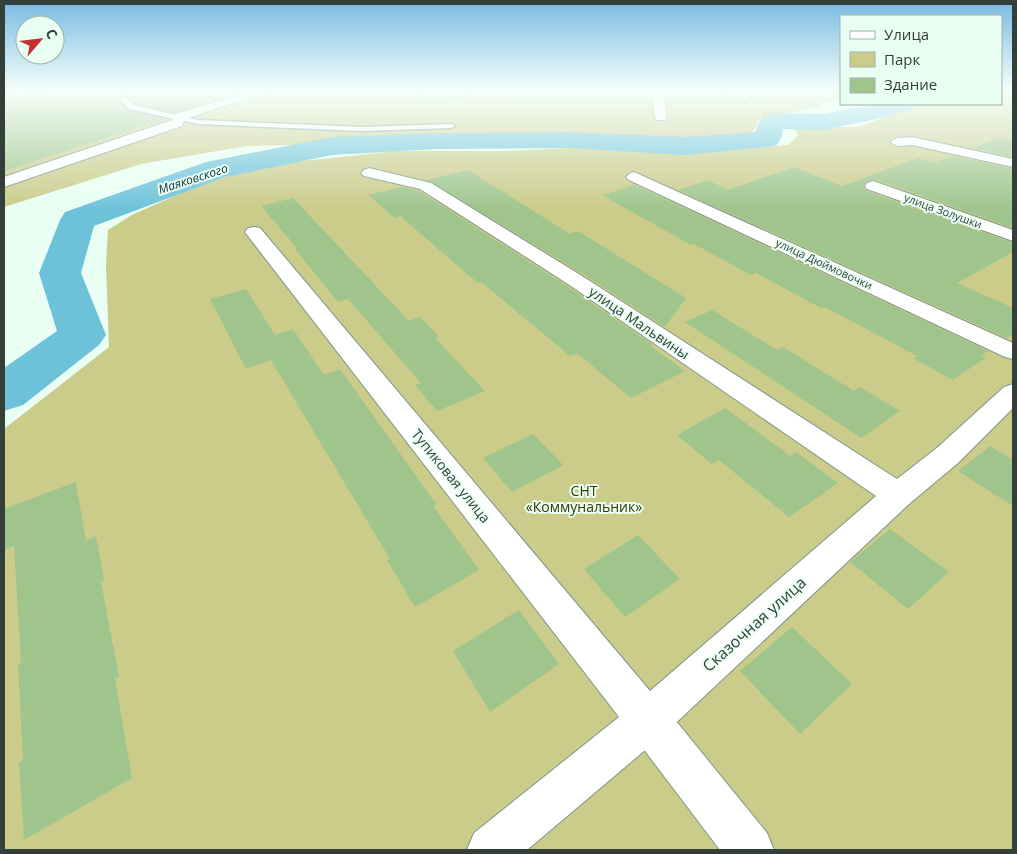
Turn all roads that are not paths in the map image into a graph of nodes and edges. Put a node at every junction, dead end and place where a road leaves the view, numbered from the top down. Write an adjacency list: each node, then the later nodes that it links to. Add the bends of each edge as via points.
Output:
1 (151, 131): 6 (street)
2 (897, 142): 3 (street, via 912,141)
3 (1013, 163)
4 (369, 173): 12 (street, улица Мальвины, via 425,186 575,280)
5 (634, 177): 10 (street, улица Дюймовочки)
6 (4, 182)
7 (873, 186): 9 (street, улица Золушки)
8 (254, 232): 13 (street, Тупиковая улица)
9 (1013, 236)
10 (1013, 352)
11 (1013, 393): 12 (street, Сказочная улица, via 948,455)
12 (898, 495): 13 (street, Сказочная улица)
13 (648, 720): 14 (street, Сказочная улица); 15 (street, Тупиковая улица)
14 (490, 850)
15 (750, 850)

